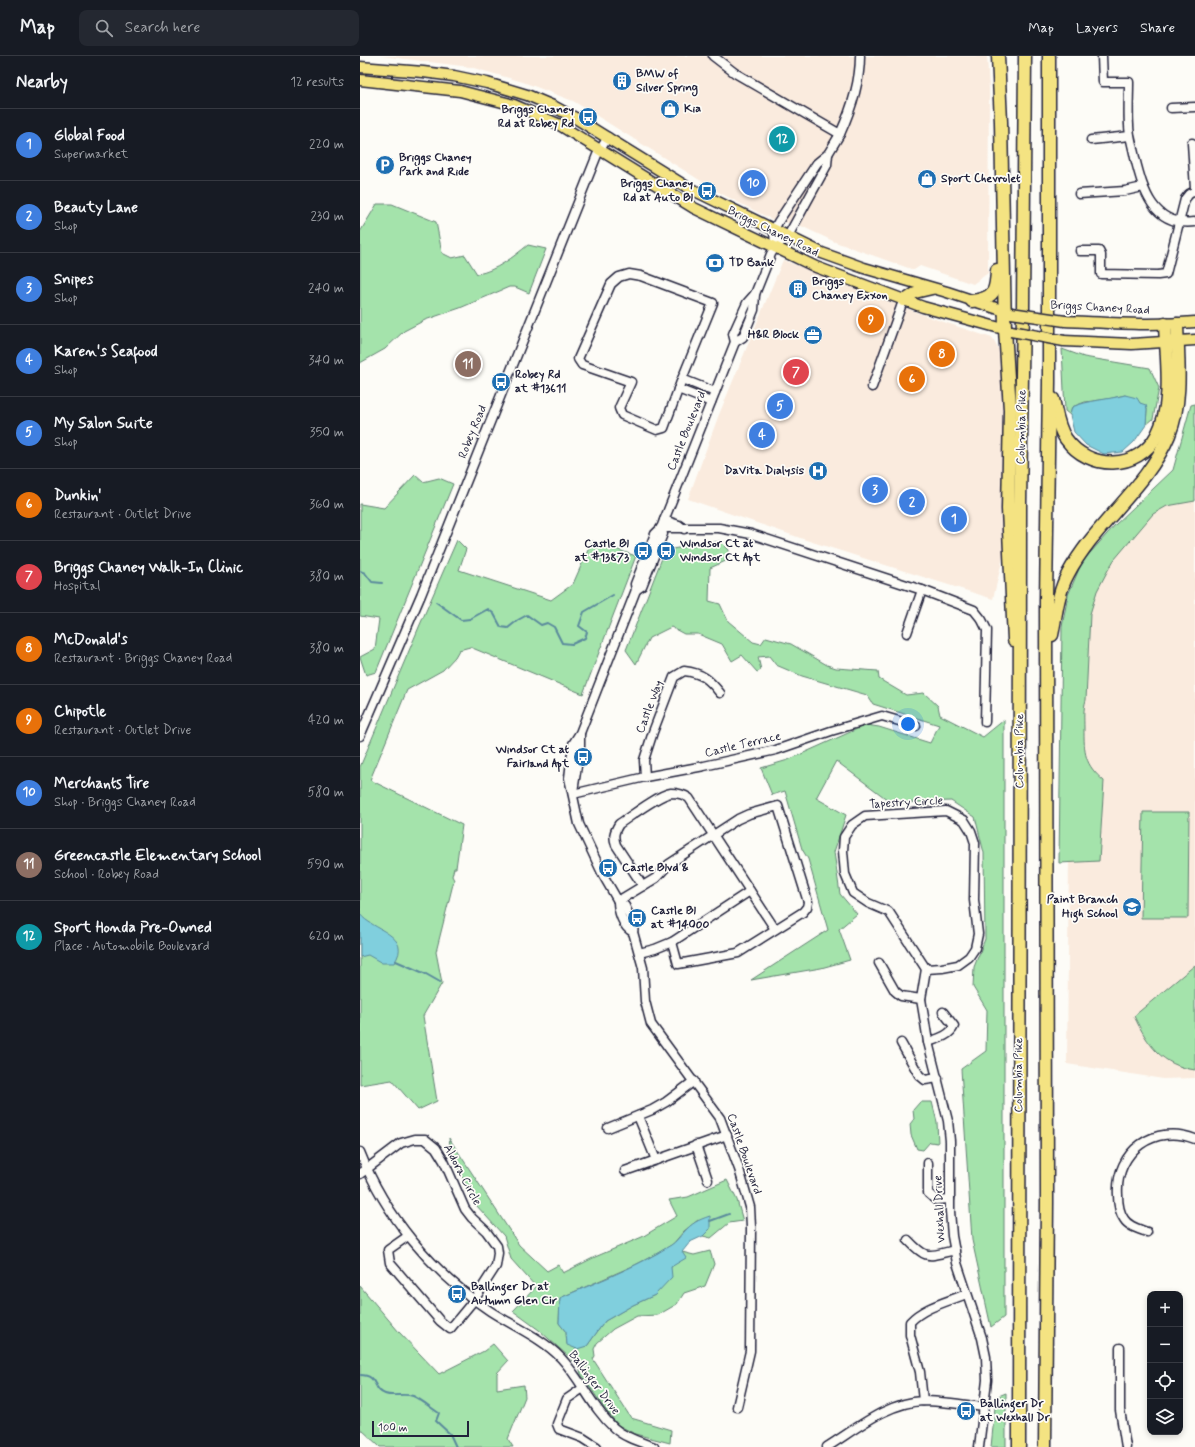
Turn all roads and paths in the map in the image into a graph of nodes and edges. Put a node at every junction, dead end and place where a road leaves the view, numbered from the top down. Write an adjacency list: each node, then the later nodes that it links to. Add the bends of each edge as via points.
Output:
1 (713, 56): 15 (street, via 735,73)
2 (860, 56): 15 (street, via 855,94)
3 (998, 56): 22 (highway)
4 (1017, 56): 11 (highway)
5 (1025, 56): 11 (highway, Columbia Pike)
6 (1049, 56): 14 (highway)
7 (1054, 56): 14 (highway)
8 (1102, 56): 16 (street, via 1103,82 1129,82)
9 (360, 67): 17 (main road, Briggs Chaney Road, via 423,72 487,83 553,106)
10 (360, 80): 20 (main road, Briggs Chaney Road, via 460,91 514,106 558,124)
11 (1025, 98): 56 (highway, Columbia Pike)
12 (1195, 107): 13 (street)
13 (1171, 108)
14 (1049, 109): 42 (highway)
15 (840, 134): 21 (street)
16 (1130, 136): 18 (street); 23 (street)
17 (608, 137): 20 (street, Robey Road); 28 (main road, Briggs Chaney Road, via 687,187)
18 (1091, 140)
19 (1192, 143): 24 (street)
20 (599, 149): 30 (main road, Briggs Chaney Road, via 694,208); 57 (street, Robey Road, via 421,595)
21 (828, 154): 28 (street, via 817,163); 29 (street, via 827,165)
22 (1002, 174): 34 (highway, via 996,286 992,294 984,299); 35 (highway)
23 (1143, 187): 25 (street, via 1125,191); 26 (street, via 1154,207)
24 (1195, 190): 26 (street, via 1185,199)
25 (1079, 194)
26 (1180, 222): 27 (street); 31 (street, via 1166,274 1101,274 1099,251)
27 (1195, 222)
28 (774, 230): 29 (main road, Briggs Chaney Road); 30 (street)
29 (788, 236): 30 (street); 32 (main road, Briggs Chaney Road, via 822,253 864,268)
30 (775, 246): 33 (main road, Briggs Chaney Road, via 816,267); 45 (street, Castle Boulevard, via 755,294 754,310 743,337 735,342)
31 (1080, 250)
32 (934, 288): 33 (main road, via 915,293); 34 (main road, Briggs Chaney Road)
33 (903, 301): 38 (main road, Briggs Chaney Road); 43 (street)
34 (972, 301): 35 (main road, Briggs Chaney Road)
35 (1008, 313): 37 (main road, Briggs Chaney Road, bridge, via 1065,321); 38 (highway)
36 (1195, 322): 37 (main road, Briggs Chaney Road)
37 (1171, 324): 40 (highway)
38 (1008, 330): 40 (main road, Briggs Chaney Road, bridge, via 1064,341 1132,344); 56 (highway, via 1008,509)
39 (1195, 340): 40 (main road, Briggs Chaney Road)
40 (1172, 342): 42 (highway, via 1165,411 1157,435 1148,448 1134,458 1102,463 1087,458 1075,450 1061,428); 52 (highway, via 1179,371 1177,404 1169,434 1153,466 1098,529 1067,575 1058,604)
41 (682, 379): 44 (street); 44 (street, via 713,303 641,276 629,274 619,277 611,284 578,359 582,365 631,382 619,408 622,415 657,430 664,428); 45 (street)
42 (1049, 382): 52 (highway)
43 (872, 387)
44 (678, 389): 46 (street)
45 (715, 392): 46 (street, Castle Boulevard)
46 (711, 402): 47 (street, Castle Boulevard)
47 (664, 520): 48 (street, Castle Boulevard); 49 (street)
48 (661, 528): 49 (street); 59 (street, Castle Boulevard, via 655,534 636,590 580,733 573,744 569,778)
49 (684, 529): 50 (street, via 719,528 750,534)
50 (922, 590): 51 (street); 54 (street, via 974,610 982,620 986,630)
51 (907, 633)
52 (1046, 664): 103 (highway)
53 (720, 693): 58 (street, Castle Way, via 710,680 694,672 684,670 674,677 644,760)
54 (985, 722)
55 (916, 726): 58 (street, Castle Terrace, via 882,716 776,750)
56 (1020, 733): 102 (highway, Columbia Pike)
57 (360, 736)
58 (645, 777): 59 (street, Castle Terrace)
59 (573, 794): 63 (street, Castle Boulevard, via 579,824 590,851)
60 (713, 836): 61 (street, via 669,864 656,878); 61 (street, via 689,798 677,793 660,797 618,824 613,837 616,845); 62 (street); 64 (street, via 749,814 778,806 808,902 803,912)
61 (643, 886): 63 (street)
62 (750, 891): 64 (street); 65 (street)
63 (618, 901): 66 (street, Castle Boulevard, via 624,906 634,927)
64 (775, 929): 65 (street, via 738,953 678,964)
65 (672, 942): 66 (street)
66 (639, 953): 74 (street, Castle Boulevard, via 643,968 645,1001 651,1024)
67 (879, 963): 69 (street, via 895,991 902,996)
68 (926, 969): 68 (street, Tapestry Circle, via 958,965 969,957 975,948 978,934 974,900 975,843 971,830 964,820 946,811 865,816 852,825 844,837 845,874 853,893 889,912); 69 (street, Wexhall Drive)
69 (921, 999): 71 (street, Wexhall Drive)
70 (943, 1012): 71 (street, via 954,1026 953,1030 940,1039)
71 (928, 1042): 73 (street, Wexhall Drive)
72 (901, 1043): 73 (street, via 919,1075 925,1080)
73 (938, 1078): 86 (street, Wexhall Drive, via 950,1141)
74 (694, 1081): 75 (street, via 666,1102); 77 (street, Castle Boulevard, via 718,1114)
75 (638, 1116): 76 (street); 81 (street)
76 (608, 1128)
77 (726, 1135): 79 (street); 96 (street, Castle Boulevard, via 750,1207 751,1227 750,1351)
78 (1195, 1139): 87 (street, via 1179,1135 1158,1136 1142,1142 1128,1156 1120,1172 1117,1188 1119,1204 1124,1219 1134,1228)
79 (696, 1145): 81 (street); 85 (street)
80 (360, 1152): 84 (street, Ballinger Drive)
81 (656, 1160): 83 (street)
82 (928, 1163): 86 (street, via 928,1193 936,1200)
83 (625, 1171)
84 (363, 1172): 88 (street, Ballinger Drive); 92 (street, Aldora Circle, via 401,1143 425,1139 436,1148 465,1209 497,1246 496,1266)
85 (708, 1180)
86 (950, 1199): 90 (street, Wexhall Drive)
87 (1148, 1232)
88 (408, 1236): 92 (street, Ballinger Drive, via 443,1273); 92 (street, Aldora Circle, via 388,1250 390,1262 440,1321 450,1329)
89 (908, 1240): 90 (street, via 921,1254 930,1256)
90 (955, 1250): 91 (street, Wexhall Drive)
91 (966, 1294): 95 (street, via 927,1309 910,1322 910,1335 920,1372); 97 (street, Wexhall Drive, via 986,1357)
92 (474, 1300): 94 (street, Ballinger Drive, via 547,1346 561,1358)
93 (1120, 1348): 104 (street, via 1120,1410)
94 (583, 1388): 98 (street, via 567,1399 557,1424 559,1429 583,1438); 99 (street, Ballinger Drive, via 614,1429)
95 (923, 1401): 97 (street); 100 (street, via 886,1410)
96 (737, 1407)
97 (984, 1408): 101 (street, Wexhall Drive)
98 (597, 1447)
99 (654, 1447)
100 (827, 1447)
101 (978, 1447)
102 (1020, 1447)
103 (1045, 1447)
104 (1126, 1447)

